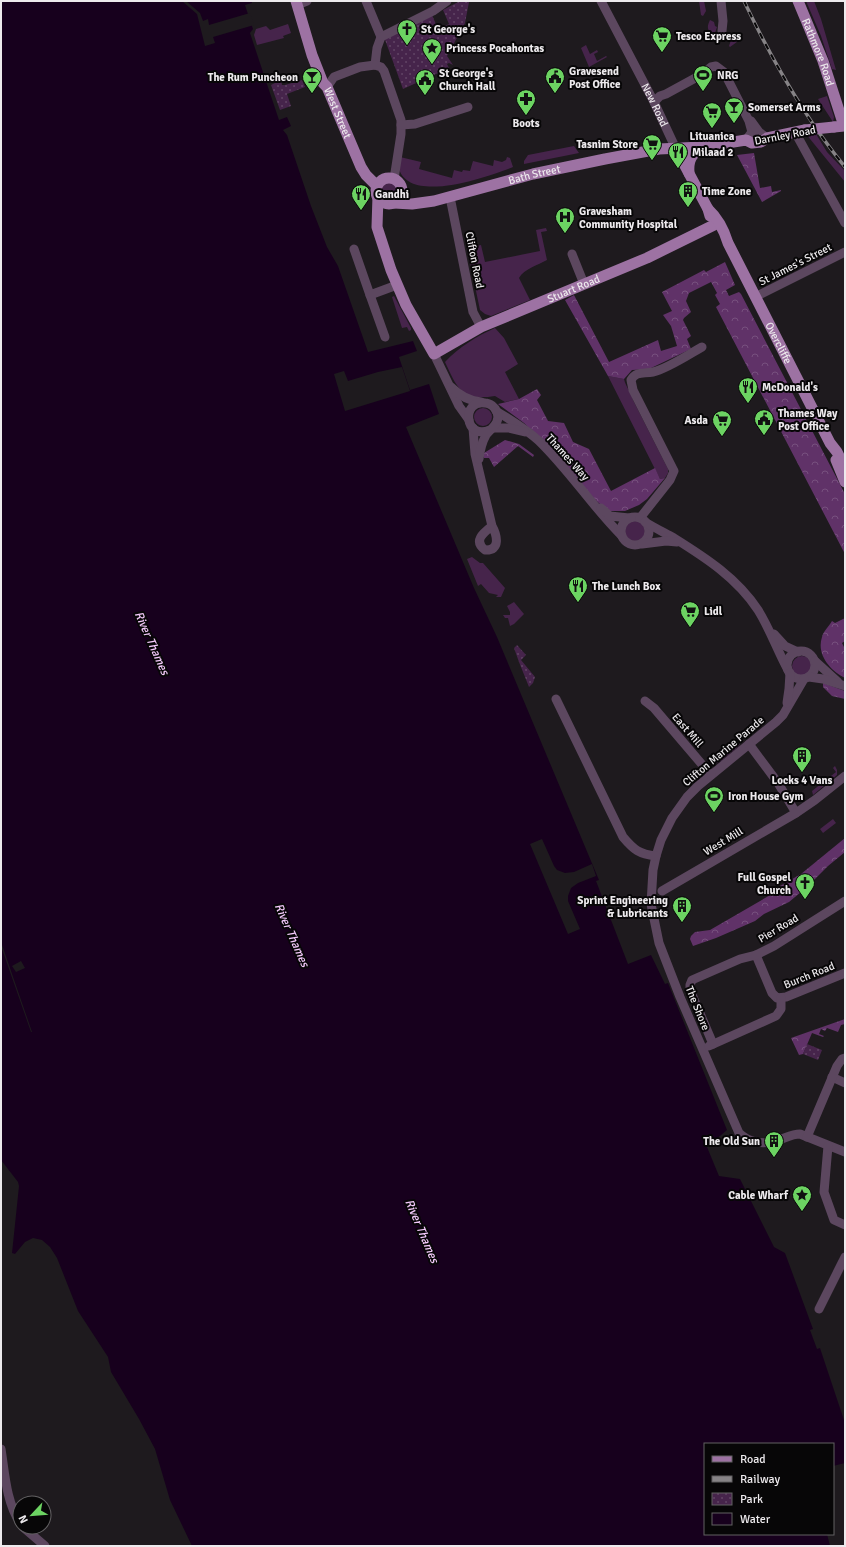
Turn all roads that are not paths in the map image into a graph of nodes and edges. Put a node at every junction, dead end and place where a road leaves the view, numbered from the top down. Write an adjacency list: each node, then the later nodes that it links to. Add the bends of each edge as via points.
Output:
1 (447, 1): 8 (street, via 433,12)
2 (601, 1): 11 (street, New Road)
3 (721, 1): 7 (street)
4 (798, 1): 15 (main road, Rathmore Road, via 821,56)
5 (300, 5): 10 (main road, West Street, via 312,55)
6 (365, 5): 8 (street)
7 (722, 31)
8 (381, 37): 9 (street)
9 (375, 65): 10 (street, via 360,67 337,76); 14 (street, via 384,71)
10 (327, 87): 23 (main road, West Street, via 361,167)
11 (654, 102): 13 (street, via 660,96 699,76 711,66 716,66 724,72); 20 (street, New Road)
12 (468, 107): 14 (street, via 415,124)
13 (749, 121): 17 (street); 18 (street, via 752,132)
14 (401, 125): 22 (street)
15 (841, 127): 16 (main road, Darnley Road, bridge)
16 (800, 131): 17 (main road, Darnley Road); 27 (street, via 806,152)
17 (767, 138): 18 (main road, Darnley Road, via 752,143)
18 (746, 140): 19 (main road, Darnley Road)
19 (702, 147): 20 (main road, Darnley Road); 21 (main road, via 690,159)
20 (676, 149): 21 (main road, New Road); 24 (main road, Bath Street, via 659,149 560,168)
21 (689, 174): 26 (main road, New Road)
22 (394, 179): 23 (main road, via 385,179 379,183); 25 (main road, via 402,190 400,198)
23 (378, 191): 25 (main road, via 383,202); 30 (main road, via 377,227)
24 (450, 197): 25 (main road, Bath Street, via 412,204); 38 (street, Clifton Road, via 473,312)
25 (392, 203): 30 (main road, via 382,221)
26 (708, 209): 28 (main road, New Road); 29 (main road, New Road, via 716,216)
27 (845, 223)
28 (714, 226): 29 (main road); 34 (main road, Stuart Road)
29 (725, 238): 37 (main road, Overcliffe, via 729,257 737,262)
30 (382, 242): 35 (main road)
31 (354, 249): 36 (street)
32 (845, 252): 37 (street, St James's Street)
33 (572, 254): 34 (street)
34 (584, 284): 38 (main road, Stuart Road)
35 (397, 285): 36 (street); 41 (main road)
36 (370, 295): 39 (street)
37 (755, 297): 48 (main road, Overcliffe)
38 (481, 327): 41 (main road, Stuart Road)
39 (385, 337)
40 (702, 348): 54 (street, via 656,371 637,373 630,380 674,471)
41 (434, 354): 42 (street)
42 (449, 385): 43 (street, via 471,401); 45 (street)
43 (481, 402): 44 (street, via 490,404); 45 (street, via 470,411)
44 (496, 411): 46 (street, via 498,420); 47 (street, Thames Way)
45 (471, 424): 46 (street, via 482,432); 49 (street)
46 (492, 429): 47 (street, Thames Way, via 509,428); 49 (street, via 482,444)
47 (529, 433): 52 (street, Thames Way)
48 (830, 443): 50 (main road, Overcliffe); 51 (main road, Overcliffe)
49 (478, 466): 55 (street)
50 (845, 468)
51 (845, 482)
52 (589, 498): 53 (street, Thames Way, via 610,516); 56 (street, Thames Way)
53 (629, 518): 54 (street); 56 (street, via 623,524)
54 (643, 520): 57 (street); 58 (street, via 648,525 649,534)
55 (492, 526)
56 (622, 536): 58 (street, via 630,545)
57 (680, 543): 58 (street, via 666,541); 59 (street, via 707,558 725,573 751,600)
58 (642, 544)
59 (771, 632): 60 (street, via 785,646); 62 (street)
60 (798, 652): 61 (street, via 810,654); 62 (street, via 789,659)
61 (815, 661): 63 (street, via 814,671); 64 (street)
62 (789, 671): 63 (street, via 795,678); 67 (street, Clifton Marine Parade)
63 (806, 678): 64 (street, via 817,678); 67 (street, Clifton Marine Parade)
64 (843, 685)
65 (556, 699): 72 (street, via 623,837 632,848)
66 (645, 701): 69 (street, East Mill, via 654,708)
67 (786, 708): 68 (street, Clifton Marine Parade, via 776,722)
68 (750, 744): 69 (street, Clifton Marine Parade); 71 (street)
69 (711, 775): 72 (street, Clifton Marine Parade, via 678,809 666,828)
70 (845, 776): 71 (street, West Mill)
71 (796, 813): 74 (street, West Mill)
72 (656, 856): 73 (street, Clifton Marine Parade)
73 (652, 876): 80 (street, The Shore, via 651,904 659,943)
74 (662, 891)
75 (845, 901): 76 (street, Pier Road, via 774,946)
76 (756, 954): 78 (street, via 772,992 777,998); 79 (street, Pier Road, via 692,980 690,990)
77 (845, 973): 78 (street, Burch Road)
78 (782, 998): 79 (street, via 781,1009 776,1016)
79 (713, 1044): 80 (street)
80 (702, 1049): 84 (street, The Shore, via 740,1134 756,1142 769,1142 794,1134)
81 (845, 1058): 82 (street, via 839,1062)
82 (832, 1077): 83 (street); 84 (street)
83 (845, 1083)
84 (808, 1137): 85 (street)
85 (828, 1146): 86 (street); 87 (street, via 824,1192 834,1220)
86 (845, 1152)
87 (845, 1225)
88 (845, 1256): 89 (street)
89 (819, 1309)
90 (1, 1449): 91 (street)
91 (12, 1507)
92 (32, 1535): 93 (street)
93 (45, 1546)

